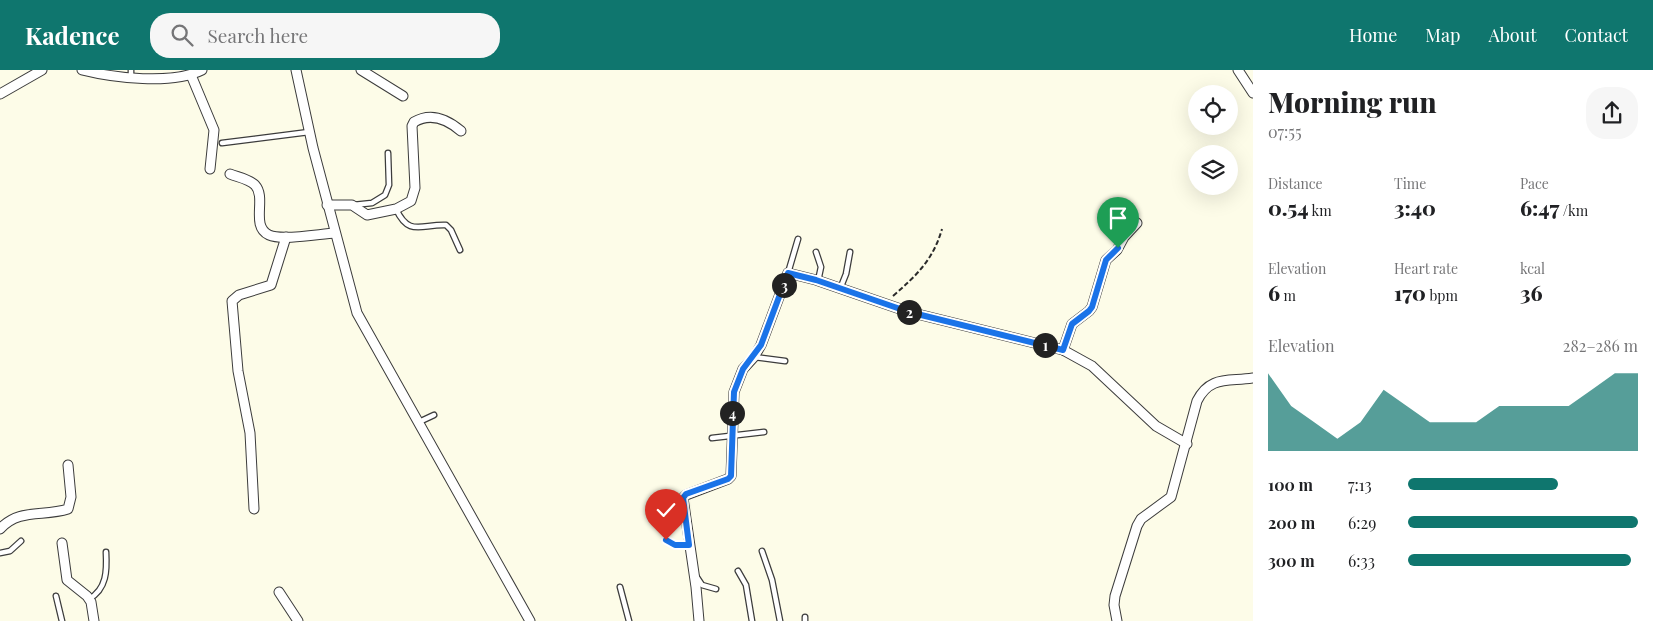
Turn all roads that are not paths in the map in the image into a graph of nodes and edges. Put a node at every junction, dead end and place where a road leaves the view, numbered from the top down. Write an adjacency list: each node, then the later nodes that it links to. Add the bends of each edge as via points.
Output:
1 (42, 70): 11 (street)
2 (82, 70): 7 (street)
3 (202, 70): 9 (street)
4 (296, 70): 14 (street)
5 (361, 70): 12 (street)
6 (1238, 70): 10 (street)
7 (92, 71): 8 (street)
8 (131, 74): 9 (street)
9 (192, 75): 17 (street, via 214,130)
10 (1253, 93)
11 (0, 94)
12 (403, 96)
13 (461, 131): 21 (street, via 445,119 436,117 414,122 414,196)
14 (309, 132): 15 (lane); 20 (street)
15 (222, 143)
16 (388, 153): 19 (lane, via 389,185 385,195 372,203)
17 (210, 169)
18 (230, 174): 24 (street, via 257,187 262,229 268,234)
19 (352, 205): 20 (street); 21 (street, via 368,215)
20 (328, 206): 23 (street)
21 (396, 209): 26 (lane, via 402,221 410,227 446,225)
22 (1137, 223): 32 (street, via 1106,260 1092,307 1072,324)
23 (335, 233): 24 (street); 37 (street, via 357,313)
24 (286, 236): 43 (street, via 271,285 239,294 232,301 238,371 250,433)
25 (798, 239): 29 (lane)
26 (460, 250)
27 (816, 252): 30 (lane, via 821,267)
28 (850, 252): 31 (lane)
29 (788, 273): 30 (street); 33 (street)
30 (818, 281): 31 (street)
31 (840, 289): 32 (street, via 909,312)
32 (1063, 350): 41 (street, via 1092,366 1156,426)
33 (754, 357): 34 (lane); 39 (street, via 743,369 734,392)
34 (785, 361)
35 (1253, 378): 41 (street, via 1216,382 1202,392)
36 (434, 415): 37 (lane)
37 (417, 422): 62 (street)
38 (764, 432): 39 (lane)
39 (732, 437): 40 (lane); 48 (street, via 731,476 683,498)
40 (712, 438)
41 (1186, 444): 67 (street, via 1171,497 1141,519 1137,526 1115,596)
42 (68, 465): 44 (street, via 71,496 68,509 49,514 18,515)
43 (254, 509)
44 (0, 529)
45 (666, 540): 48 (lane, via 675,545)
46 (21, 541): 51 (lane, via 10,551)
47 (62, 543): 58 (street, via 67,580)
48 (689, 545): 53 (street)
49 (762, 551): 66 (lane)
50 (106, 552): 58 (lane, via 107,573 103,585 97,595)
51 (0, 553)
52 (738, 571): 65 (lane, via 746,585)
53 (694, 573): 55 (lane, via 702,585); 64 (street)
54 (620, 587): 63 (lane)
55 (716, 588)
56 (278, 592): 61 (street)
57 (56, 596): 59 (lane)
58 (89, 599): 60 (street)
59 (62, 621)
60 (94, 621)
61 (298, 621)
62 (530, 621)
63 (629, 621)
64 (699, 621)
65 (752, 621)
66 (780, 621)
67 (1117, 621)

